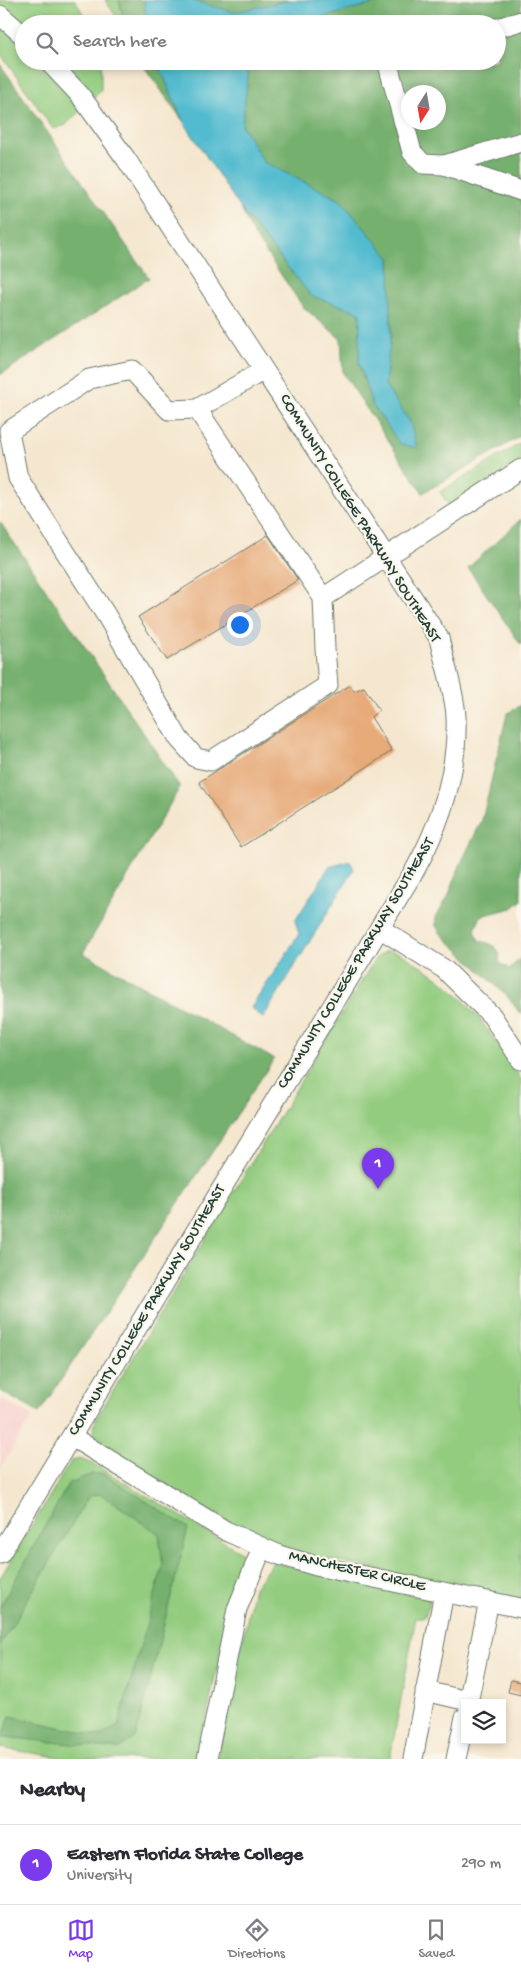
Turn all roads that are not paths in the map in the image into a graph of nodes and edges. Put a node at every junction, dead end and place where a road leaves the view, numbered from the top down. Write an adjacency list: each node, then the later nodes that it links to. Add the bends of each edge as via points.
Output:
1 (0, 15): 4 (street)
2 (521, 21): 3 (street)
3 (506, 25)
4 (15, 28)
5 (56, 70): 10 (street, COMMUNITY COLLEGE PARKWAY SOUTHEAST, via 80,95 126,159)
6 (389, 70): 8 (street, via 412,152 423,164)
7 (521, 142): 8 (street)
8 (444, 165): 9 (street)
9 (521, 192)
10 (264, 370): 11 (street); 13 (street, COMMUNITY COLLEGE PARKWAY SOUTHEAST)
11 (197, 409): 14 (street); 14 (street, via 169,410 132,370 89,379 9,431 18,478 106,615 179,739 196,758 211,761 328,685)
12 (521, 469): 13 (street)
13 (385, 557): 14 (street); 15 (street, COMMUNITY COLLEGE PARKWAY SOUTHEAST, via 439,638 456,716 452,769 433,836)
14 (322, 598)
15 (380, 929): 16 (street, via 444,968 492,1016); 17 (street, COMMUNITY COLLEGE PARKWAY SOUTHEAST)
16 (521, 1060)
17 (72, 1437): 18 (street, MANCHESTER CIRCLE, via 226,1531); 19 (street, COMMUNITY COLLEGE PARKWAY SOUTHEAST)
18 (262, 1548): 20 (street, MANCHESTER CIRCLE, via 316,1566); 28 (street, via 237,1609)
19 (0, 1554)
20 (444, 1592): 21 (street, MANCHESTER CIRCLE); 23 (street)
21 (489, 1601): 22 (street, MANCHESTER CIRCLE); 24 (street)
22 (521, 1608)
23 (425, 1691): 25 (street); 29 (street)
24 (469, 1699)
25 (461, 1705)
26 (461, 1744): 27 (street)
27 (459, 1758)
28 (207, 1759)
29 (413, 1759)

